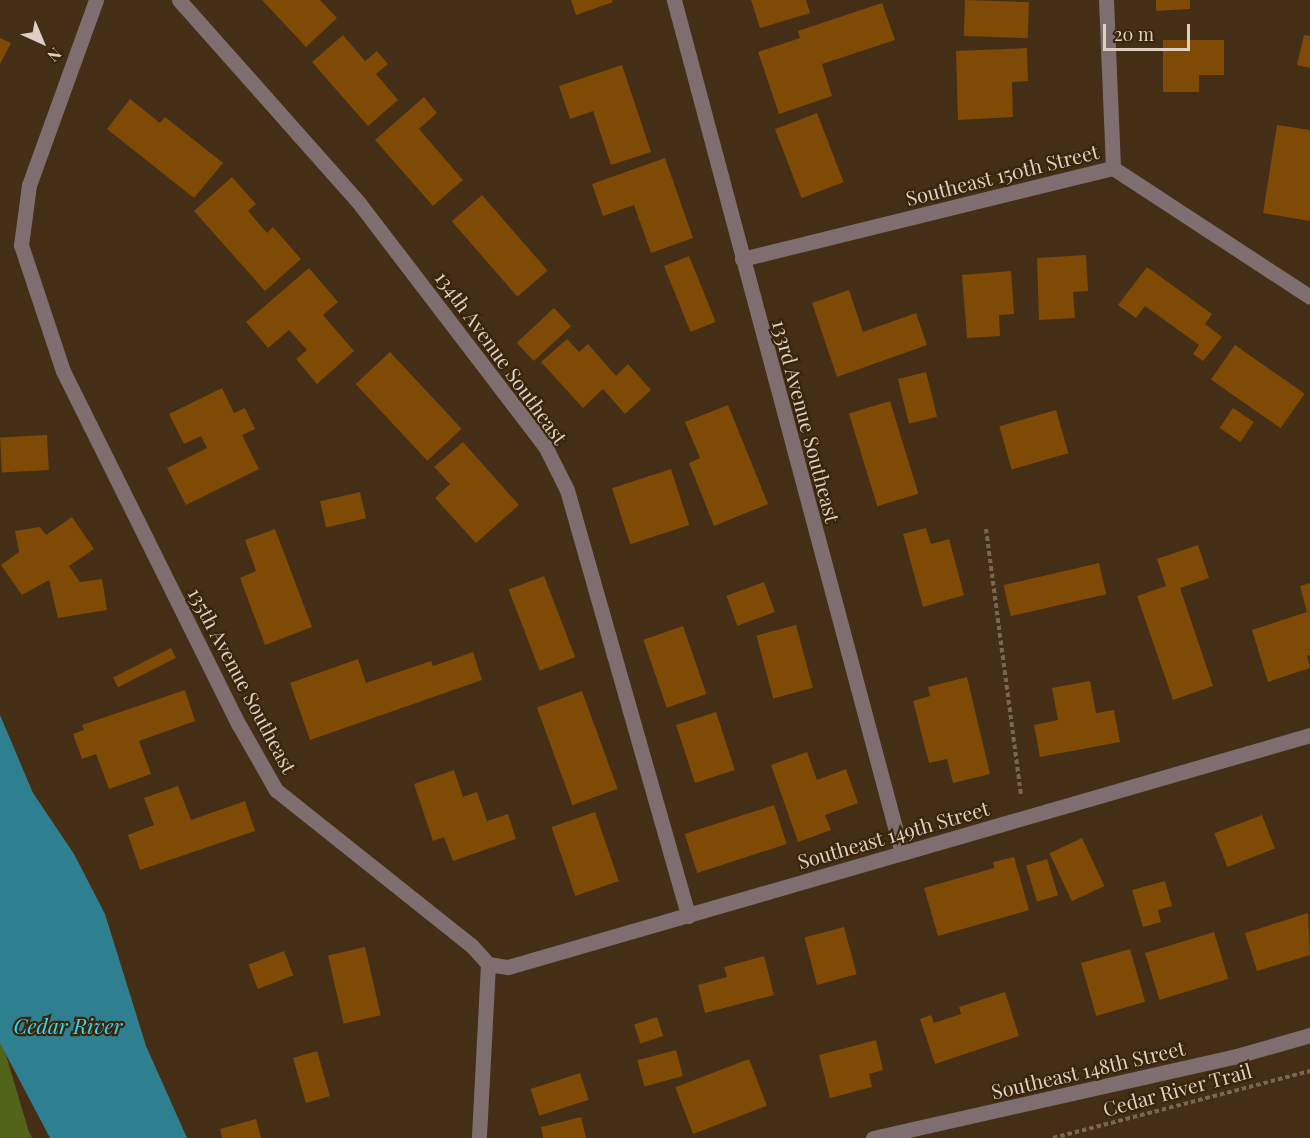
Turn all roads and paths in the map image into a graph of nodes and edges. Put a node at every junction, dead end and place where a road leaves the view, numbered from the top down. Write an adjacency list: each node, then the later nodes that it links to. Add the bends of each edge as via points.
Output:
1 (96, 0): 13 (street, 135th Avenue Southeast, via 29,184 21,245 63,370 239,725 276,790 471,945)
2 (179, 0): 12 (street, 134th Avenue Southeast, via 359,203 545,446 567,490)
3 (674, 0): 6 (street, 133rd Avenue Southeast)
4 (1106, 0): 5 (street)
5 (1113, 168): 6 (street, Southeast 150th Street); 7 (street, Southeast 150th Street)
6 (742, 259): 11 (street, 133rd Avenue Southeast)
7 (1310, 297)
8 (986, 529): 10 (path)
9 (1310, 735): 10 (street, Southeast 149th Street)
10 (1024, 817): 11 (street, Southeast 149th Street)
11 (902, 853): 12 (street, Southeast 149th Street)
12 (688, 916): 13 (street, Southeast 149th Street, via 508,967)
13 (488, 964): 16 (street)
14 (1310, 1035): 17 (street, Southeast 148th Street, via 1233,1057)
15 (1310, 1071): 18 (path, Cedar River Trail)
16 (479, 1138)
17 (873, 1138)
18 (1053, 1138)

